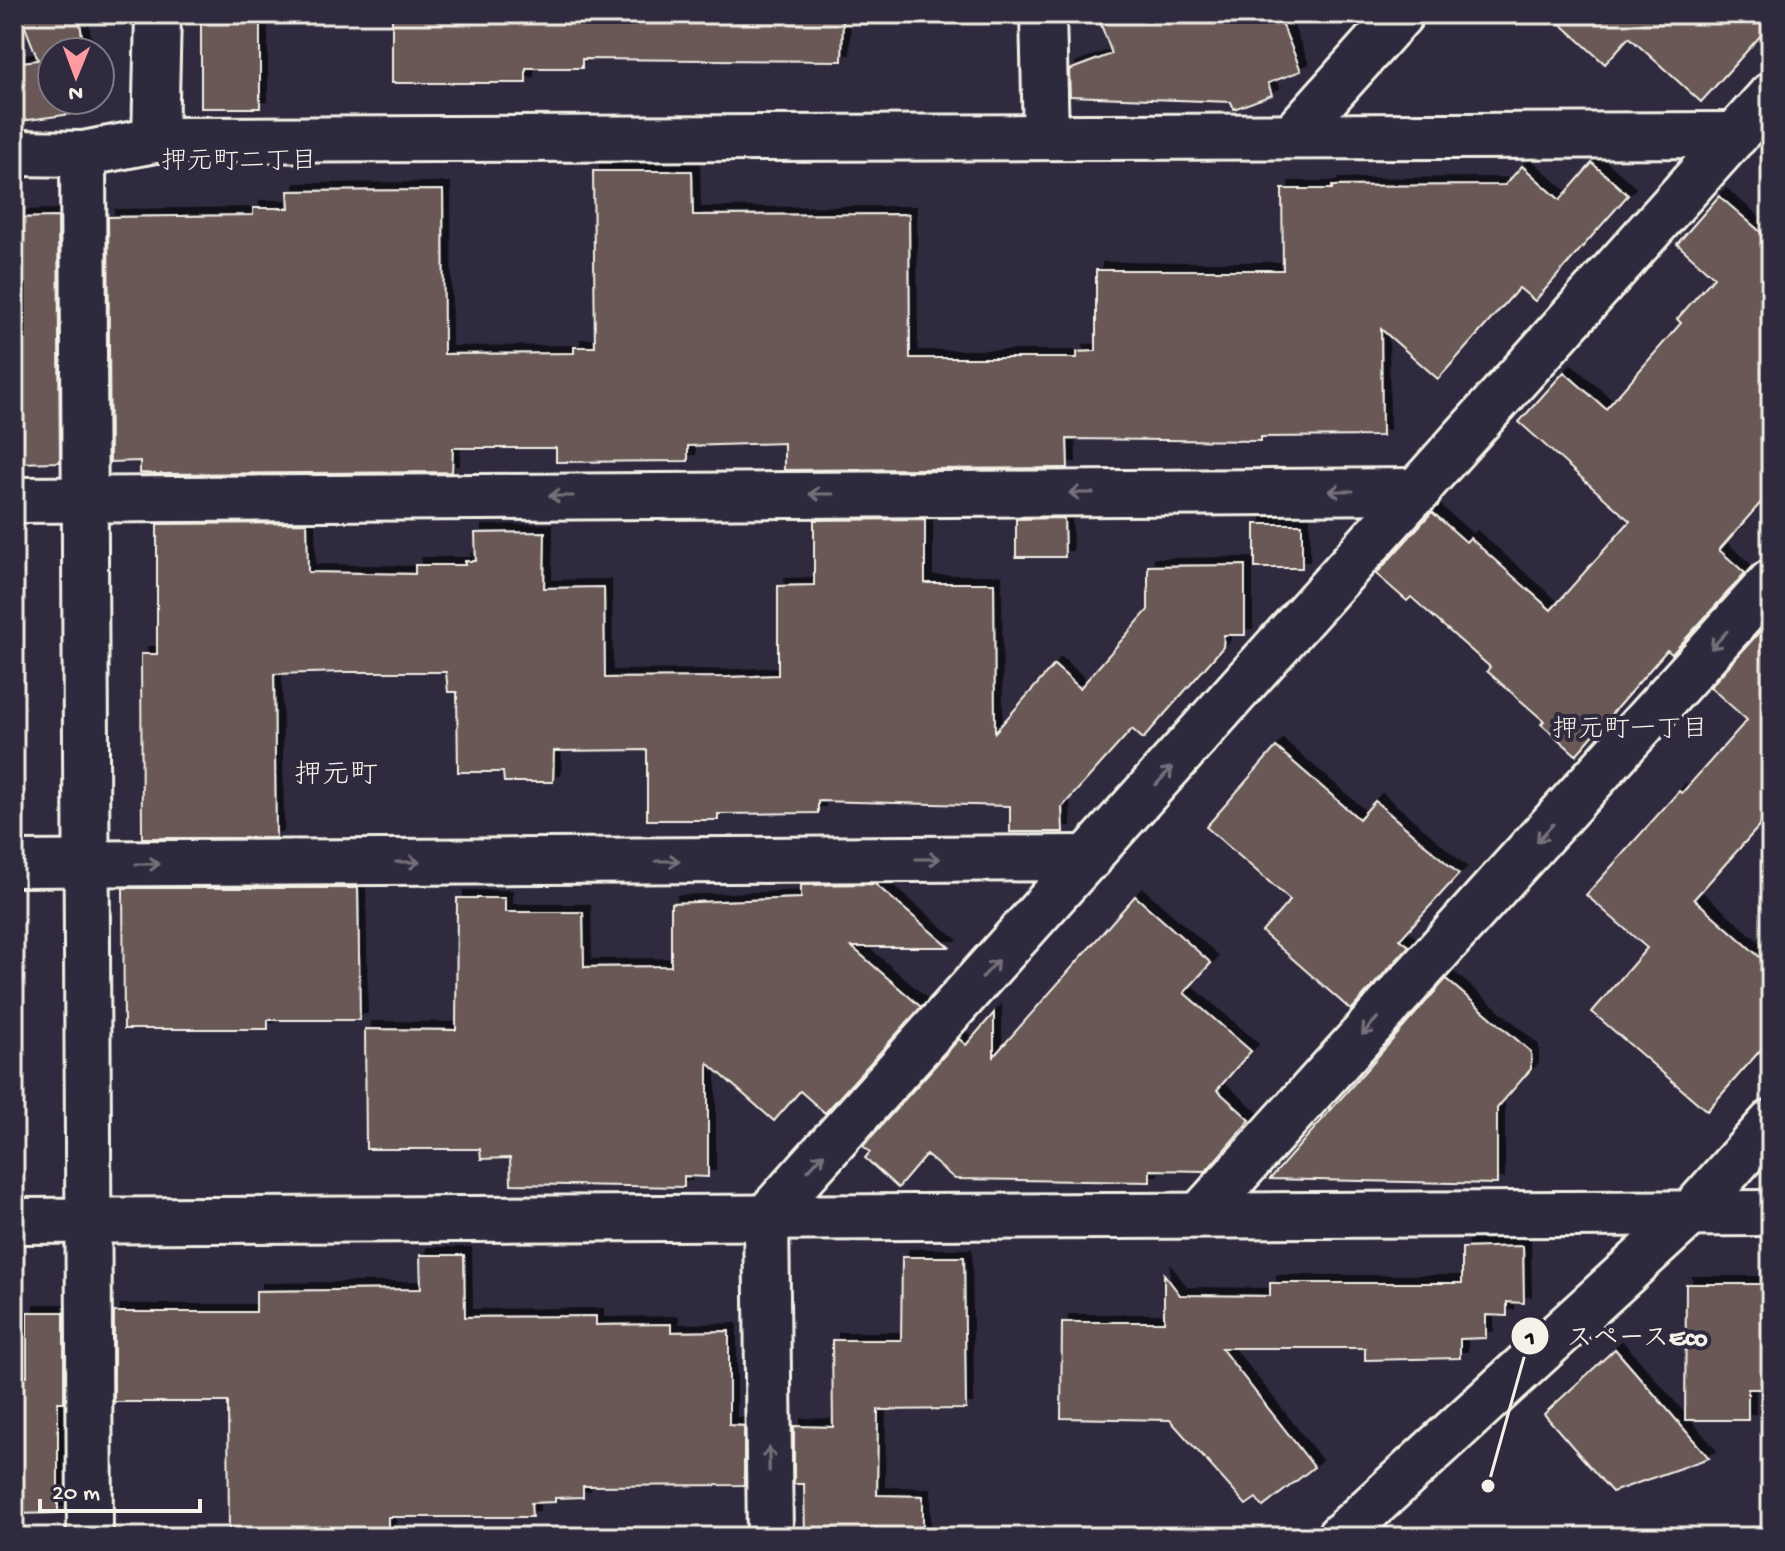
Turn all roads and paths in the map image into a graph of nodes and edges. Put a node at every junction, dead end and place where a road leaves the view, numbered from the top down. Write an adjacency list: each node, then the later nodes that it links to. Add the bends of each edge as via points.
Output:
1 (158, 14): 8 (street)
2 (1043, 14): 6 (street)
3 (1401, 14): 5 (street)
4 (1771, 95): 7 (street)
5 (1292, 136): 6 (street); 7 (street)
6 (1046, 137): 8 (street)
7 (1750, 138): 11 (street)
8 (155, 140): 10 (street)
9 (14, 153): 10 (street)
10 (83, 154): 12 (street)
11 (1419, 491): 12 (street, one-way to 12); 15 (street, one-way to 11)
12 (85, 499): 13 (street); 17 (street)
13 (14, 500)
14 (1771, 582): 21 (street, one-way to 21)
15 (1090, 858): 17 (street, one-way to 15); 22 (street, one-way to 15)
16 (14, 864): 17 (street)
17 (87, 864): 24 (street)
18 (1771, 1123): 19 (street)
19 (1691, 1213): 20 (street); 21 (street); 27 (street)
20 (1771, 1213)
21 (1200, 1215): 22 (street)
22 (766, 1217): 24 (street); 26 (street, one-way to 22)
23 (14, 1221): 24 (street)
24 (89, 1221): 25 (street)
25 (90, 1537)
26 (770, 1537)
27 (1339, 1537)

